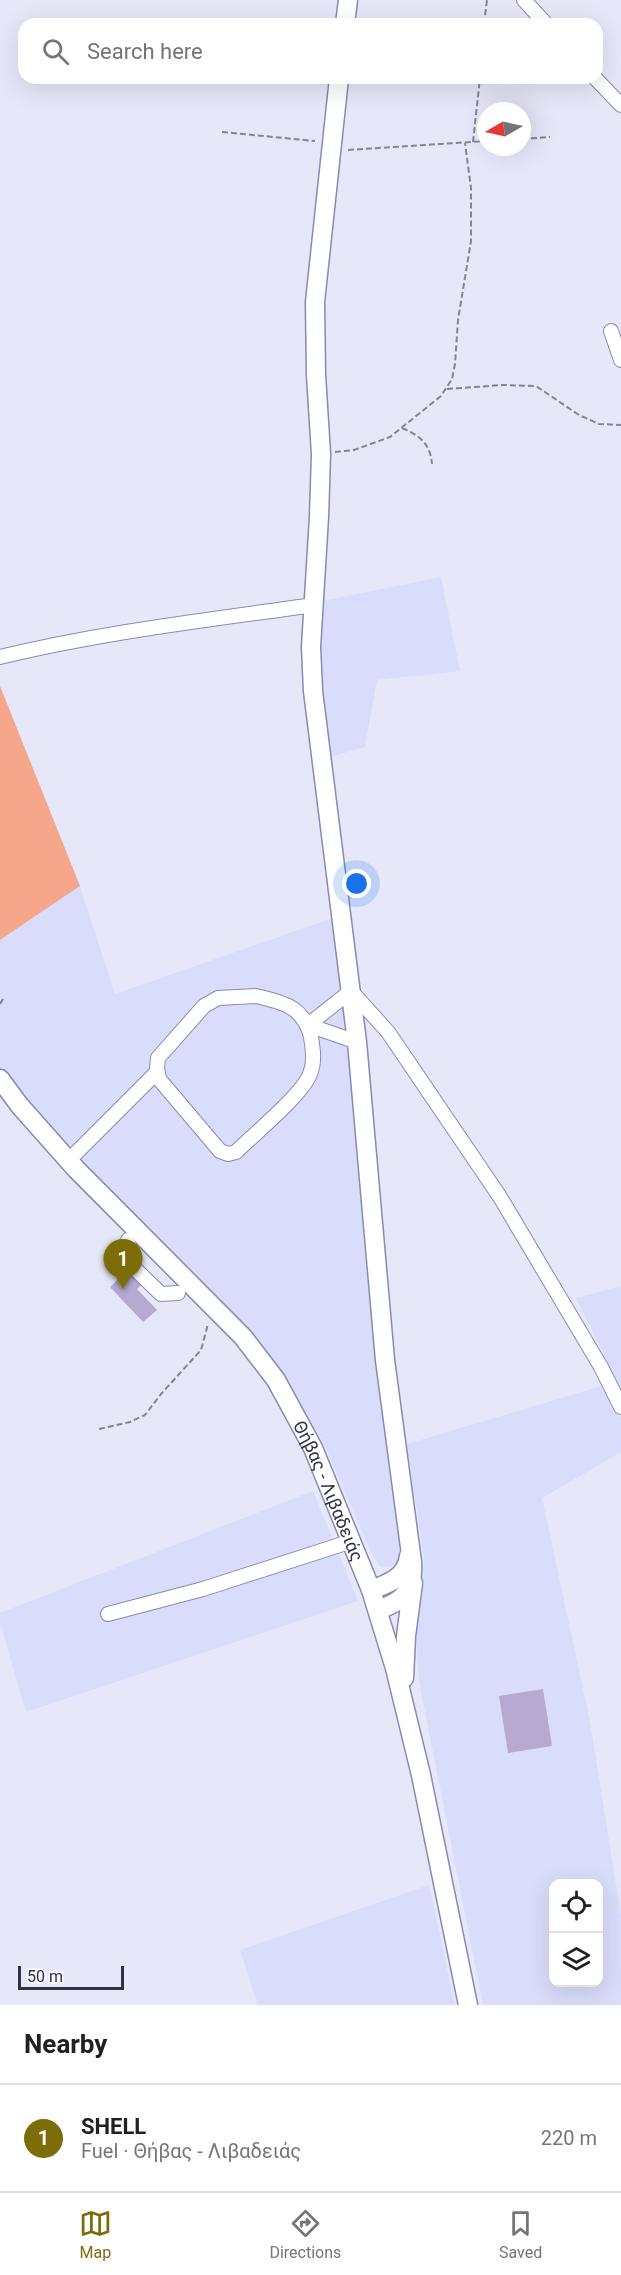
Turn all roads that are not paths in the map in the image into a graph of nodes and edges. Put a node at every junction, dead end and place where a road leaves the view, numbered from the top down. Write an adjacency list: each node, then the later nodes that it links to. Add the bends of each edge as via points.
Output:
1 (348, 0): 3 (main road)
2 (524, 0): 4 (street)
3 (346, 18)
4 (540, 18)
5 (338, 84): 10 (main road, via 314,313 321,454)
6 (601, 84): 7 (street)
7 (621, 105)
8 (611, 332): 9 (street)
9 (621, 360)
10 (314, 605): 11 (street, via 140,629); 12 (main road, via 313,691)
11 (0, 657)
12 (351, 991): 13 (street); 14 (main road); 20 (street, via 388,1032 500,1197)
13 (308, 1025): 14 (street); 15 (street, via 298,1011 280,1001 256,996 218,998 204,1006 158,1058); 15 (street, via 314,1056 302,1089 236,1152 220,1151 159,1079)
14 (357, 1042): 22 (main road, via 383,1349)
15 (158, 1072): 17 (street)
16 (0, 1079): 17 (main road, Θήβας - Λιβαδειάς)
17 (68, 1161): 21 (main road, Θήβας - Λιβαδειάς, via 243,1337 276,1380 313,1448)
18 (128, 1240): 19 (street, via 131,1265 161,1294)
19 (178, 1293)
20 (621, 1407)
21 (352, 1541): 24 (main road, Θήβας - Λιβαδειάς); 26 (street, via 203,1589)
22 (410, 1551): 23 (main road); 24 (main road, via 399,1577)
23 (413, 1572): 25 (main road, via 403,1598); 27 (main road, via 404,1656)
24 (371, 1590): 25 (main road, Θήβας - Λιβαδειάς)
25 (378, 1610): 27 (main road, Θήβας - Λιβαδειάς)
26 (108, 1614)
27 (406, 1710): 28 (main road, Θήβας - Λιβαδειάς)
28 (468, 2005)

